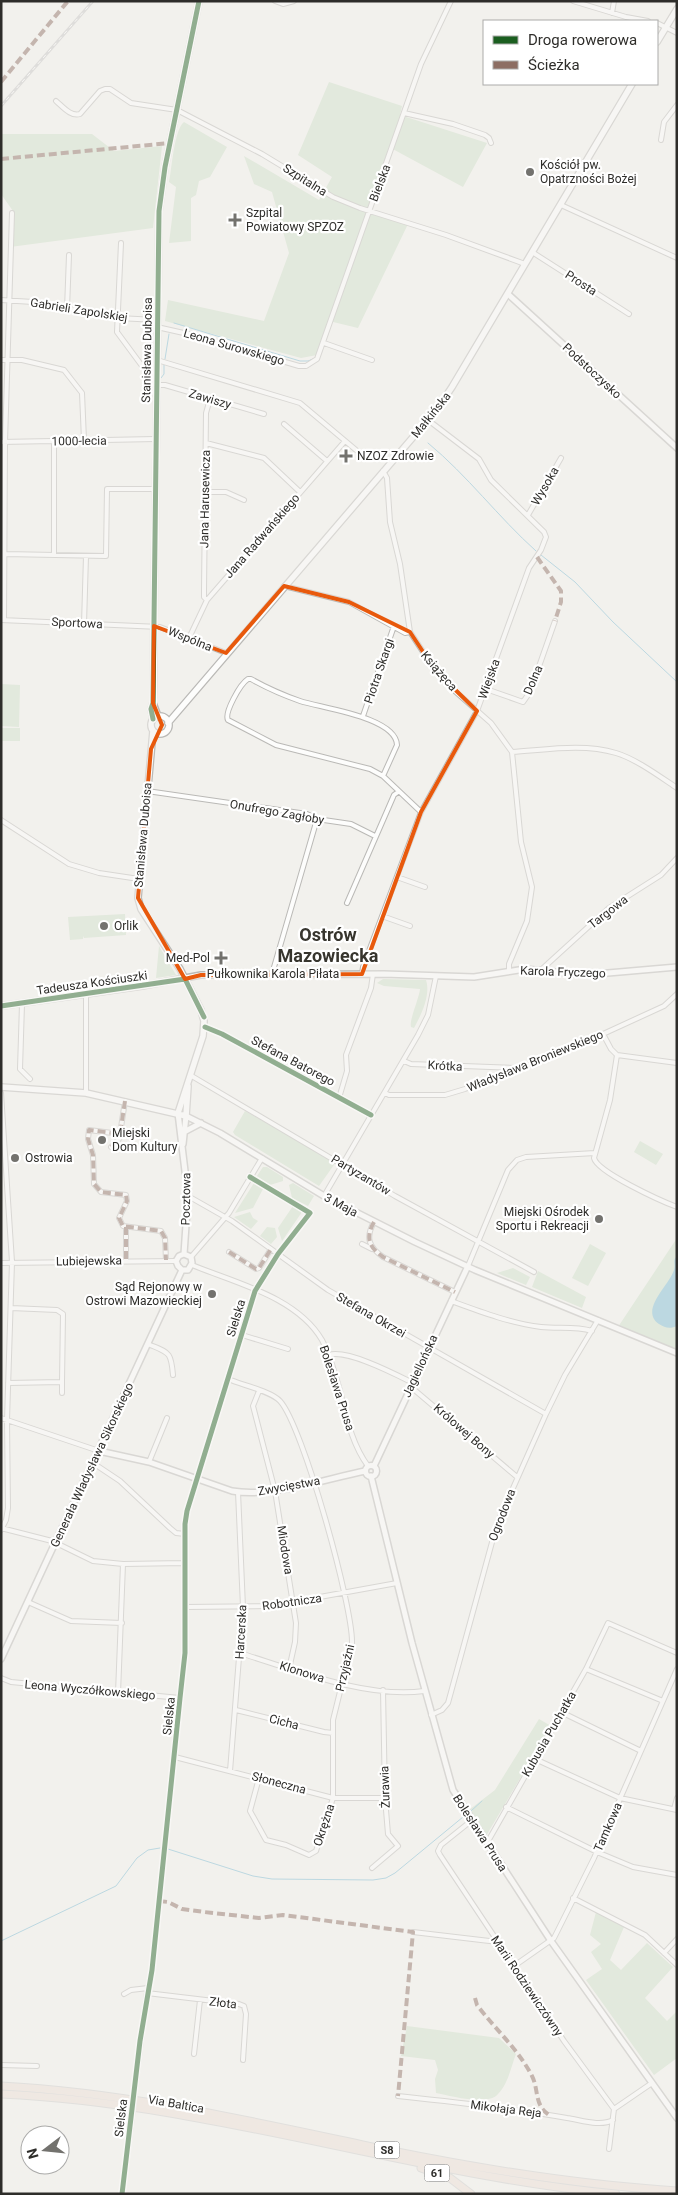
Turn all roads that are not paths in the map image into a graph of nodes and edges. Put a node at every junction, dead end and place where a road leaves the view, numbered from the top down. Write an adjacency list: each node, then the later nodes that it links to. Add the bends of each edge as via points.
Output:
1 (199, 1): 17 (street, Stanisława Duboisa)
2 (275, 1): 3 (street, via 283,4)
3 (294, 1)
4 (451, 1): 18 (street, Bielska, via 421,64)
5 (573, 1): 8 (street)
6 (614, 1): 8 (street)
7 (677, 9): 11 (main road)
8 (612, 13): 9 (street)
9 (644, 20)
10 (658, 23): 11 (street)
11 (666, 27): 12 (street); 13 (main road)
12 (677, 33)
13 (658, 40)
14 (631, 85): 21 (main road, Małkińska)
15 (56, 101): 17 (street, Szpitalna, via 77,116 100,91 110,89 131,103)
16 (677, 105): 19 (street, via 664,122)
17 (177, 110): 22 (street, Szpitalna, via 262,154 324,193); 35 (street, Stanisława Duboisa, via 161,193)
18 (404, 113): 20 (street, via 485,135); 22 (street, Bielska)
19 (662, 140)
20 (491, 143)
21 (561, 205): 25 (main road, Małkińska); 27 (street)
22 (369, 211): 28 (street, Szpitalna); 37 (street, Bielska)
23 (12, 213): 31 (street)
24 (121, 243): 34 (street)
25 (532, 252): 28 (main road, Małkińska); 33 (street, Prosta)
26 (69, 255): 32 (street)
27 (677, 258)
28 (525, 264): 29 (main road, Małkińska)
29 (508, 294): 47 (main road, Małkińska, via 452,387); 55 (street, Podstoczysko)
30 (1, 300): 31 (street, Gabrieli Zapolskiej)
31 (10, 300): 32 (street, Gabrieli Zapolskiej); 39 (street)
32 (67, 309): 34 (street, Gabrieli Zapolskiej)
33 (629, 314)
34 (118, 318): 35 (street, Gabrieli Zapolskiej); 43 (street, via 117,332)
35 (157, 320): 36 (street, Stanisława Duboisa)
36 (157, 326): 40 (street, Stanisława Duboisa); 42 (street, Leona Surowskiego, via 298,366)
37 (324, 343): 41 (street); 42 (street, Bielska, via 317,359)
38 (1, 360): 39 (street)
39 (7, 360): 50 (street, via 22,360 64,370 84,400); 53 (street)
40 (157, 360): 44 (street, Stanisława Duboisa); 52 (street, via 300,403)
41 (372, 360)
42 (310, 365)
43 (148, 374)
44 (156, 385): 45 (street, Zawiszy); 49 (street, Stanisława Duboisa)
45 (210, 398): 46 (street, Zawiszy); 54 (street, Jana Harusewicza, via 206,413)
46 (264, 414)
47 (428, 420): 59 (main road, Małkińska); 64 (street, Wiejska, via 479,459 491,480)
48 (284, 424): 58 (street)
49 (156, 439): 50 (street, 1000-lecia); 60 (street, Stanisława Duboisa)
50 (84, 440): 51 (street, 1000-lecia)
51 (54, 441): 53 (street, 1000-lecia); 66 (street)
52 (345, 441): 56 (street); 58 (street, Jana Radwańskiego)
53 (3, 442): 65 (street)
54 (206, 443): 61 (street, Jana Harusewicza); 62 (street, via 264,458)
55 (677, 448)
56 (356, 450)
57 (561, 458): 64 (street, Wysoka)
58 (327, 461): 62 (street, Jana Radwańskiego)
59 (383, 471): 68 (main road, Małkińska); 75 (street, Książęca, via 387,478 390,522)
60 (155, 489): 67 (street, via 107,489 106,556); 73 (street, Stanisława Duboisa)
61 (205, 492): 63 (street, via 226,492); 69 (street, Jana Harusewicza, via 204,597)
62 (300, 492): 69 (street, Jana Radwańskiego)
63 (244, 500)
64 (528, 515): 78 (street, Wiejska, via 546,537 529,568)
65 (5, 554): 66 (street); 70 (street)
66 (54, 555): 67 (street)
67 (86, 556): 72 (street)
68 (284, 586): 74 (street, via 349,602); 77 (main road, Małkińska)
69 (207, 600): 76 (street, Jana Radwańskiego)
70 (3, 620): 72 (street, Sportowa)
71 (555, 621): 78 (street, Dolna, via 530,692 523,702)
72 (84, 624): 73 (street, Sportowa)
73 (154, 626): 76 (street, Wspólna); 81 (street, Stanisława Duboisa, via 153,703)
74 (394, 626): 75 (street, via 405,633); 80 (street, Piotra Skargi)
75 (410, 632): 79 (street, Książęca, via 435,670)
76 (189, 638): 77 (street, Wspólna)
77 (226, 653): 82 (main road, Małkińska)
78 (486, 689): 79 (street, Wiejska)
79 (477, 711): 84 (street, Książęca, via 491,723); 89 (street, Wiejska)
80 (363, 716): 85 (street, via 396,739 397,745); 85 (street, via 305,703 248,679 226,714 228,720 276,745 370,769)
81 (156, 718): 82 (main road); 83 (main road, via 151,725)
82 (167, 720): 83 (main road, via 169,726 165,733)
83 (156, 733): 87 (main road, Stanisława Duboisa, via 150,749)
84 (512, 752): 86 (street, via 579,748 605,750 618,753); 101 (street, via 521,842 532,887 527,921)
85 (383, 776): 88 (street)
86 (677, 788)
87 (147, 791): 90 (street, Onufrego Zagłoby, via 307,814); 95 (main road, Stanisława Duboisa)
88 (398, 792): 89 (street); 92 (street)
89 (421, 812): 94 (street, Wiejska)
90 (316, 819): 92 (street, Onufrego Zagłoby, via 351,824); 103 (street)
91 (1, 820): 95 (street, via 69,864 99,873)
92 (375, 836): 97 (street)
93 (677, 858): 102 (street, Targowa, via 661,875 609,908)
94 (397, 877): 96 (street); 98 (street, Wiejska)
95 (139, 879): 107 (main road, Stanisława Duboisa, via 141,908)
96 (425, 887)
97 (347, 903)
98 (382, 916): 99 (street); 104 (street, Wiejska)
99 (410, 926)
100 (677, 967): 102 (street, Karola Fryczego, via 585,975)
101 (509, 970): 102 (street, Karola Fryczego); 106 (street, Karola Fryczego, via 474,977)
102 (542, 970)
103 (272, 974): 104 (street, Pułkownika Karola Piłata); 107 (street, Pułkownika Karola Piłata, via 201,975)
104 (362, 974): 105 (street, Pułkownika Karola Piłata)
105 (373, 974): 106 (street, Pułkownika Karola Piłata); 124 (street, via 371,988 346,1055 347,1070)
106 (436, 976): 115 (street, via 428,1015)
107 (185, 979): 108 (street, Tadeusza Kościuszki); 112 (main road, Stanisława Duboisa, via 201,1010)
108 (86, 994): 110 (street, Tadeusza Kościuszki); 122 (street)
109 (677, 994): 113 (street, Władysława Broniewskiego, via 664,1006)
110 (22, 1004): 111 (street, Tadeusza Kościuszki); 119 (street, via 20,1069)
111 (1, 1006)
112 (205, 1027): 118 (main road); 124 (street, Stefana Batorego)
113 (603, 1034): 114 (street); 117 (street, Władysława Broniewskiego)
114 (618, 1055): 116 (street); 134 (street)
115 (404, 1061): 117 (street, Krótka, via 411,1064); 123 (street)
116 (677, 1063)
117 (517, 1068): 123 (street, Władysława Broniewskiego, via 445,1095)
118 (189, 1078): 126 (main road); 128 (main road); 136 (street, Partyzantów)
119 (30, 1079)
120 (1, 1087): 122 (main road, 3 Maja)
121 (1, 1093): 155 (street)
122 (86, 1093): 125 (main road, 3 Maja)
123 (385, 1093): 127 (street)
124 (339, 1098): 127 (street, Stefana Batorego)
125 (125, 1101): 126 (main road, 3 Maja); 131 (street)
126 (178, 1113): 128 (main road, 3 Maja); 132 (street, Pocztowa)
127 (371, 1115): 136 (street)
128 (186, 1116): 129 (street, 3 Maja); 130 (street, Pocztowa)
129 (201, 1123): 130 (street); 135 (street, 3 Maja)
130 (184, 1132): 132 (street, Pocztowa)
131 (120, 1134): 133 (street); 143 (street, via 89,1130 88,1139 95,1188 128,1198 119,1218)
132 (183, 1144): 138 (street, Pocztowa)
133 (111, 1147)
134 (595, 1153): 140 (street, via 598,1166); 144 (street, via 537,1155 517,1160 508,1170)
135 (262, 1158): 137 (street); 139 (street, 3 Maja)
136 (343, 1164): 139 (street); 144 (street, Partyzantów)
137 (250, 1177): 141 (street); 150 (street, Sielska, via 310,1213)
138 (188, 1196): 141 (street, Stefana Okrzei); 149 (street, Pocztowa)
139 (324, 1196): 142 (street, 3 Maja)
140 (677, 1208)
141 (225, 1218): 146 (street, Stefana Okrzei); 151 (street)
142 (374, 1222): 147 (street, via 369,1237); 158 (street, 3 Maja)
143 (126, 1227): 152 (street, via 162,1231); 153 (street)
144 (479, 1243): 158 (street); 160 (street, Partyzantów)
145 (362, 1244): 147 (street)
146 (271, 1249): 148 (street, via 256,1269); 150 (street, Stefana Okrzei)
147 (372, 1249): 162 (street)
148 (229, 1252)
149 (184, 1254): 151 (street); 154 (street)
150 (278, 1254): 161 (street, Sielska); 169 (street, Stefana Okrzei, via 328,1290)
151 (191, 1257): 157 (street)
152 (166, 1260): 153 (street, Lubiejewska); 154 (street, Lubiejewska)
153 (126, 1261): 155 (street, Lubiejewska)
154 (176, 1261): 159 (street)
155 (12, 1262): 156 (street, Lubiejewska); 164 (street)
156 (1, 1263)
157 (192, 1266): 159 (street); 161 (street, Bolesława Prusa)
158 (468, 1266): 162 (street, Jagiellońska); 165 (street, 3 Maja)
159 (182, 1270): 168 (street, Generała Władysława Sikorskiego)
160 (534, 1272)
161 (255, 1291): 167 (street, Sielska); 172 (street, Bolesława Prusa, via 283,1302 299,1313 314,1329)
162 (455, 1292): 163 (street, Jagiellońska)
163 (451, 1301): 166 (street, via 520,1323); 169 (street, Jagiellońska)
164 (11, 1308): 175 (street, via 57,1310 63,1314); 176 (street)
165 (598, 1320): 166 (street, Ogrodowa); 171 (street, 3 Maja)
166 (592, 1331): 180 (street, Ogrodowa)
167 (242, 1335): 170 (street); 174 (street, Sielska)
168 (148, 1344): 173 (street, via 165,1351 172,1358); 184 (street, Generała Władysława Sikorskiego)
169 (428, 1348): 177 (street, Jagiellońska); 180 (street, Stefana Okrzei)
170 (288, 1349)
171 (677, 1352)
172 (329, 1355): 177 (street, Królowej Bony, via 350,1356); 188 (street, Bolesława Prusa)
173 (173, 1375)
174 (228, 1380): 178 (street, Przyjaźni); 193 (street, Sielska)
175 (62, 1382): 176 (street); 179 (street)
176 (8, 1383): 183 (street)
177 (412, 1385): 187 (street, Jagiellońska); 192 (street, Królowej Bony)
178 (259, 1391): 194 (street, Przyjaźni, via 276,1396 282,1403 305,1453); 195 (street, Miodowa, via 253,1406)
179 (62, 1393)
180 (546, 1414): 192 (street, Ogrodowa)
181 (1, 1418): 183 (street)
182 (168, 1418): 185 (street)
183 (6, 1420): 184 (street); 190 (street)
184 (99, 1451): 185 (street, Zwycięstwa); 186 (street, Generała Władysława Sikorskiego)
185 (149, 1462): 193 (street, Zwycięstwa)
186 (94, 1463): 198 (street, via 176,1533); 199 (street, Generała Władysława Sikorskiego)
187 (374, 1466): 188 (street, Zwycięstwa); 191 (street, Jagiellońska, via 376,1472)
188 (366, 1469): 191 (street, via 367,1475); 194 (street, Zwycięstwa)
189 (1, 1470): 190 (street)
190 (8, 1472): 197 (street, via 8,1508)
191 (371, 1476): 202 (street, Bolesława Prusa)
192 (517, 1477): 224 (street, Ogrodowa, via 492,1538 448,1703)
193 (197, 1479): 196 (street, Zwycięstwa); 198 (street, Sielska, via 187,1511)
194 (314, 1482): 195 (street, Zwycięstwa); 203 (street, Przyjaźni)
195 (275, 1491): 196 (street, Zwycięstwa); 205 (street, Miodowa)
196 (238, 1492): 207 (street, Harcerska)
197 (2, 1528): 199 (street)
198 (185, 1534): 200 (street, Sielska)
199 (56, 1544): 201 (street, via 93,1562); 204 (street, Generała Władysława Sikorskiego)
200 (185, 1563): 201 (street); 206 (street, Sielska)
201 (123, 1564): 208 (street)
202 (397, 1583): 203 (street, Robotnicza); 218 (street, Bolesława Prusa)
203 (344, 1593): 205 (street, Robotnicza); 216 (street, Przyjaźni, via 352,1632)
204 (28, 1602): 208 (street, via 71,1621); 211 (street, Generała Władysława Sikorskiego)
205 (293, 1603): 207 (street, Robotnicza); 212 (street, Miodowa, via 295,1642)
206 (185, 1607): 207 (street, Robotnicza); 220 (street, Sielska, via 185,1653)
207 (243, 1607): 209 (street, Harcerska)
208 (122, 1623): 219 (street)
209 (240, 1653): 212 (street, Klonowa); 222 (street, Harcerska)
210 (677, 1653): 213 (street, Kubusia Puchatka, via 608,1623)
211 (1, 1660)
212 (289, 1669): 216 (street, Klonowa)
213 (586, 1669): 221 (street); 223 (street, Kubusia Puchatka)
214 (677, 1669): 221 (street, Tamkowa)
215 (1, 1678): 219 (street, Leona Wyczółkowskiego, via 11,1682)
216 (342, 1684): 217 (street, Klonowa); 225 (street, Przyjaźni)
217 (383, 1690): 218 (street, Klonowa); 232 (street, Żurawia)
218 (424, 1691): 224 (street, Bolesława Prusa)
219 (118, 1693): 220 (street, Leona Wyczółkowskiego)
220 (180, 1698): 227 (street, Sielska)
221 (663, 1700): 226 (street, Tamkowa)
222 (236, 1710): 225 (street, Cicha); 229 (street, Harcerska)
223 (561, 1712): 226 (street); 228 (street, Kubusia Puchatka)
224 (431, 1715): 237 (street, Bolesława Prusa, via 450,1784)
225 (333, 1733): 231 (street, Przyjaźni)
226 (641, 1751): 233 (street, Tamkowa)
227 (174, 1757): 229 (street, Słoneczna); 250 (street, Sielska, via 152,1970)
228 (535, 1759): 233 (street); 235 (street, Kubusia Puchatka)
229 (230, 1771): 230 (street, Słoneczna)
230 (259, 1778): 231 (street, Słoneczna); 231 (street, Okrężna, via 250,1811 266,1840 309,1855 316,1852)
231 (333, 1798): 232 (street, Słoneczna)
232 (385, 1798): 240 (street, Żurawia, via 388,1834 398,1846)
233 (620, 1798): 236 (street); 239 (street, Tamkowa)
234 (677, 1798): 236 (street)
235 (506, 1807): 238 (street, Kubusia Puchatka); 239 (street)
236 (675, 1810)
237 (471, 1821): 238 (street, Bolesława Prusa); 246 (street, Marii Rodziewiczówny, via 438,1851)
238 (486, 1844): 245 (street, Bolesława Prusa)
239 (596, 1852): 241 (street, via 633,1868); 242 (street, Tamkowa)
240 (372, 1868)
241 (677, 1875)
242 (573, 1898): 245 (street, Tamkowa); 247 (street, via 645,1935)
243 (413, 1932): 246 (street)
244 (677, 1939): 247 (street)
245 (551, 1941): 249 (street, Tamkowa); 257 (street, Bolesława Prusa)
246 (498, 1942): 249 (street, Marii Rodziewiczówny)
247 (664, 1953): 248 (street)
248 (677, 1965)
249 (514, 1966): 261 (street, Marii Rodziewiczówny)
250 (147, 1991): 251 (street, via 131,1990); 252 (street, Złota); 267 (street, Sielska, bridge)
251 (124, 1994)
252 (200, 2000): 253 (street); 254 (street, Złota, via 239,2004 245,2008)
253 (194, 2054)
254 (242, 2060)
255 (1, 2065): 256 (street)
256 (37, 2066)
257 (652, 2083): 261 (street); 262 (street, Bolesława Prusa)
258 (1, 2086): 266 (highway, Via Baltica / S8, via 146,2101 486,2168 572,2181)
259 (1, 2094): 265 (highway, Via Baltica / S8, via 155,2110)
260 (398, 2096): 263 (street, Mikołaja Reja, via 522,2110 592,2122)
261 (614, 2108): 263 (street)
262 (677, 2118)
263 (613, 2120): 264 (street)
264 (609, 2149)
265 (400, 2160): 268 (highway, 61, via 407,2165 445,2175); 269 (highway, Via Baltica / S8)
266 (677, 2191)
267 (122, 2194)
268 (471, 2194)
269 (608, 2194)

